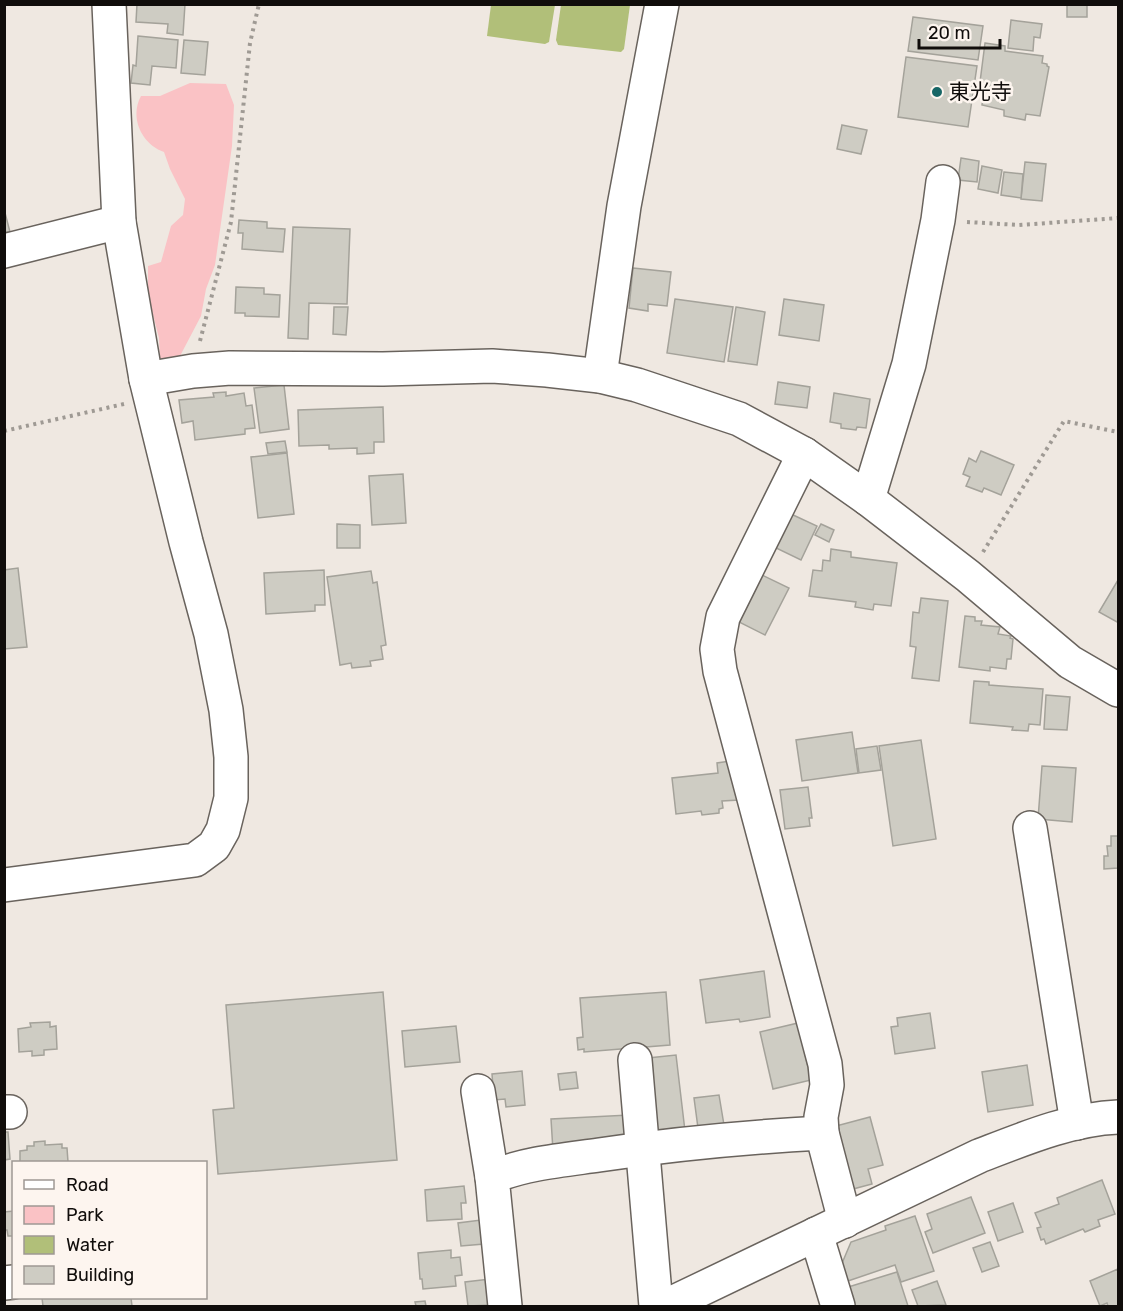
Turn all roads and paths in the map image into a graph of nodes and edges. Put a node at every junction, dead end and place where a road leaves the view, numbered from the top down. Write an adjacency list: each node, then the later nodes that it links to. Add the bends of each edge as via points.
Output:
1 (110, 4): 7 (street)
2 (259, 4): 9 (path, via 250,43 231,222)
3 (662, 4): 10 (street, via 624,206)
4 (943, 182): 6 (street)
5 (1119, 218): 6 (path, via 1020,225)
6 (938, 220): 15 (street, via 909,364)
7 (119, 222): 8 (street); 11 (street)
8 (4, 251)
9 (193, 371): 10 (street, via 492,366); 11 (street)
10 (600, 376): 14 (street, via 738,419)
11 (149, 388): 12 (path); 19 (street, via 225,701 231,798 223,830 214,846 195,860)
12 (4, 431)
13 (1119, 432): 16 (path, via 1064,421)
14 (804, 454): 15 (street); 24 (street, via 723,617 717,649 825,1065)
15 (868, 499): 16 (street)
16 (968, 576): 17 (street, via 1070,662)
17 (1119, 690)
18 (1030, 828): 23 (street)
19 (4, 885)
20 (635, 1060): 25 (street)
21 (478, 1091): 26 (street)
22 (1119, 1117): 23 (street)
23 (1077, 1123): 27 (street, via 979,1156)
24 (822, 1133): 25 (street); 27 (street)
25 (644, 1148): 26 (street, via 514,1168); 29 (street)
26 (492, 1177): 28 (street)
27 (831, 1228): 30 (street); 31 (street)
28 (505, 1306)
29 (656, 1306)
30 (666, 1306)
31 (838, 1306)

